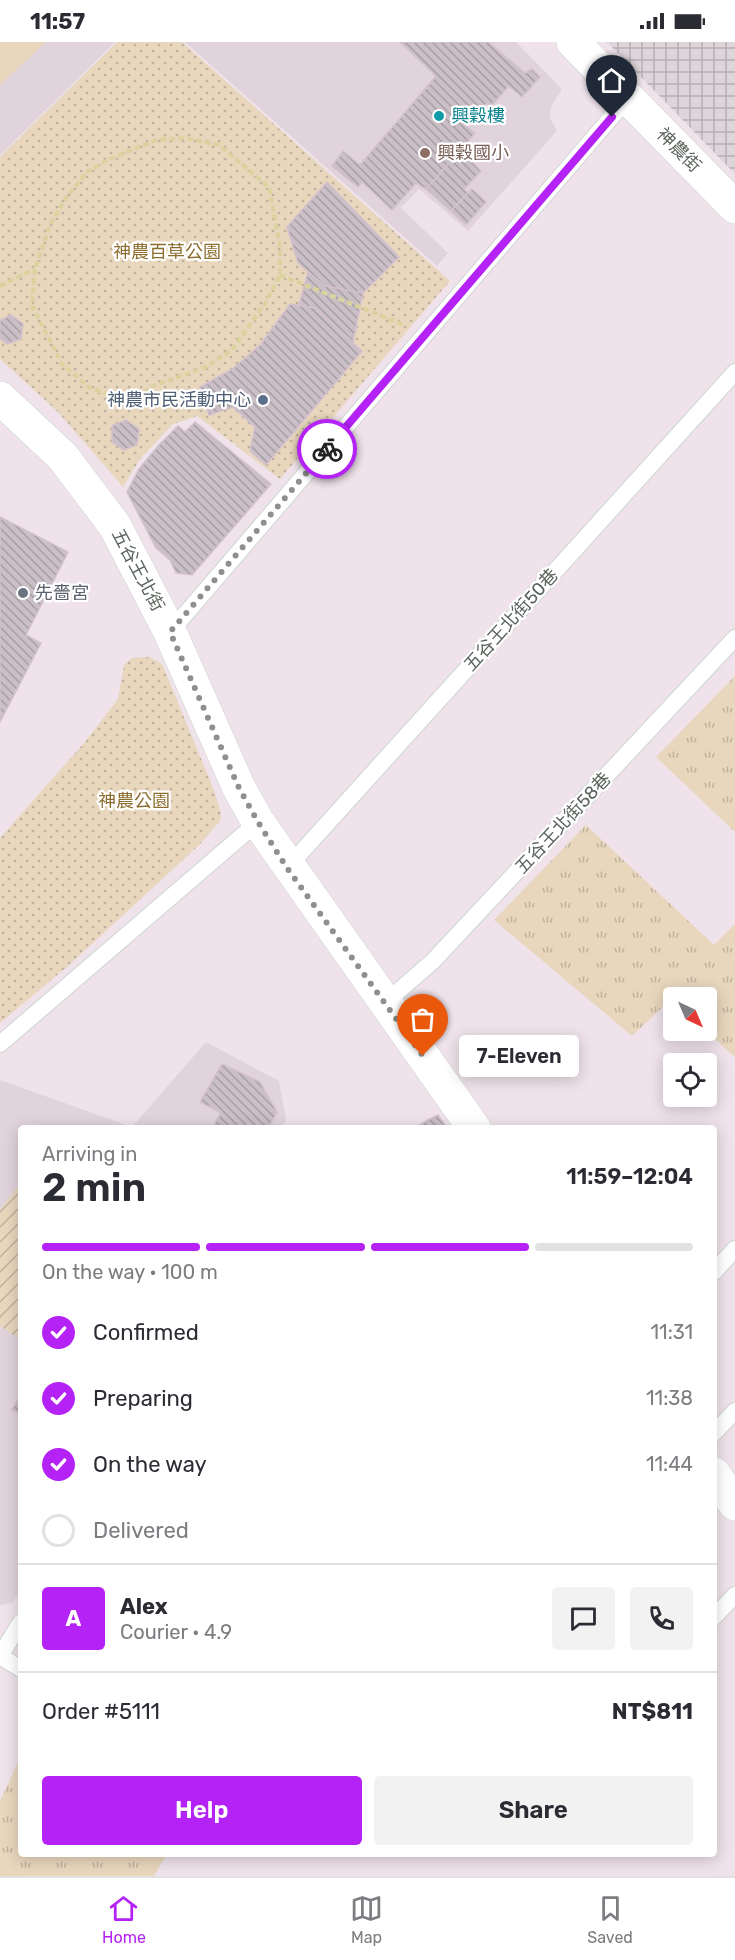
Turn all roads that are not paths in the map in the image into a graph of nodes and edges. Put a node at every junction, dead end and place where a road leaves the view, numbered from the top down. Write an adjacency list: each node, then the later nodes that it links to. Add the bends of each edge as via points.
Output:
1 (573, 42): 2 (street, 神農街)
2 (627, 99): 3 (street, 神農街); 6 (lane)
3 (735, 207)
4 (735, 372): 9 (lane, 五谷王北街50巷)
5 (0, 398): 6 (street, 五谷王北街, via 63,458 104,509)
6 (170, 632): 8 (street, 五谷王北街)
7 (735, 638): 10 (lane, 五谷王北街58巷, via 433,961)
8 (258, 822): 9 (street, 五谷王北街); 11 (lane)
9 (287, 868): 10 (street, 五谷王北街)
10 (386, 1002): 12 (street, 五谷王北街)
11 (0, 1044)
12 (472, 1125)
13 (735, 1249): 14 (lane)
14 (717, 1269)
15 (735, 1411): 16 (lane)
16 (717, 1430)
17 (717, 1478): 18 (street)
18 (735, 1504)
19 (735, 1595): 20 (lane)
20 (717, 1614)
21 (18, 1627): 22 (lane, via 0,1656)
22 (18, 1667)

